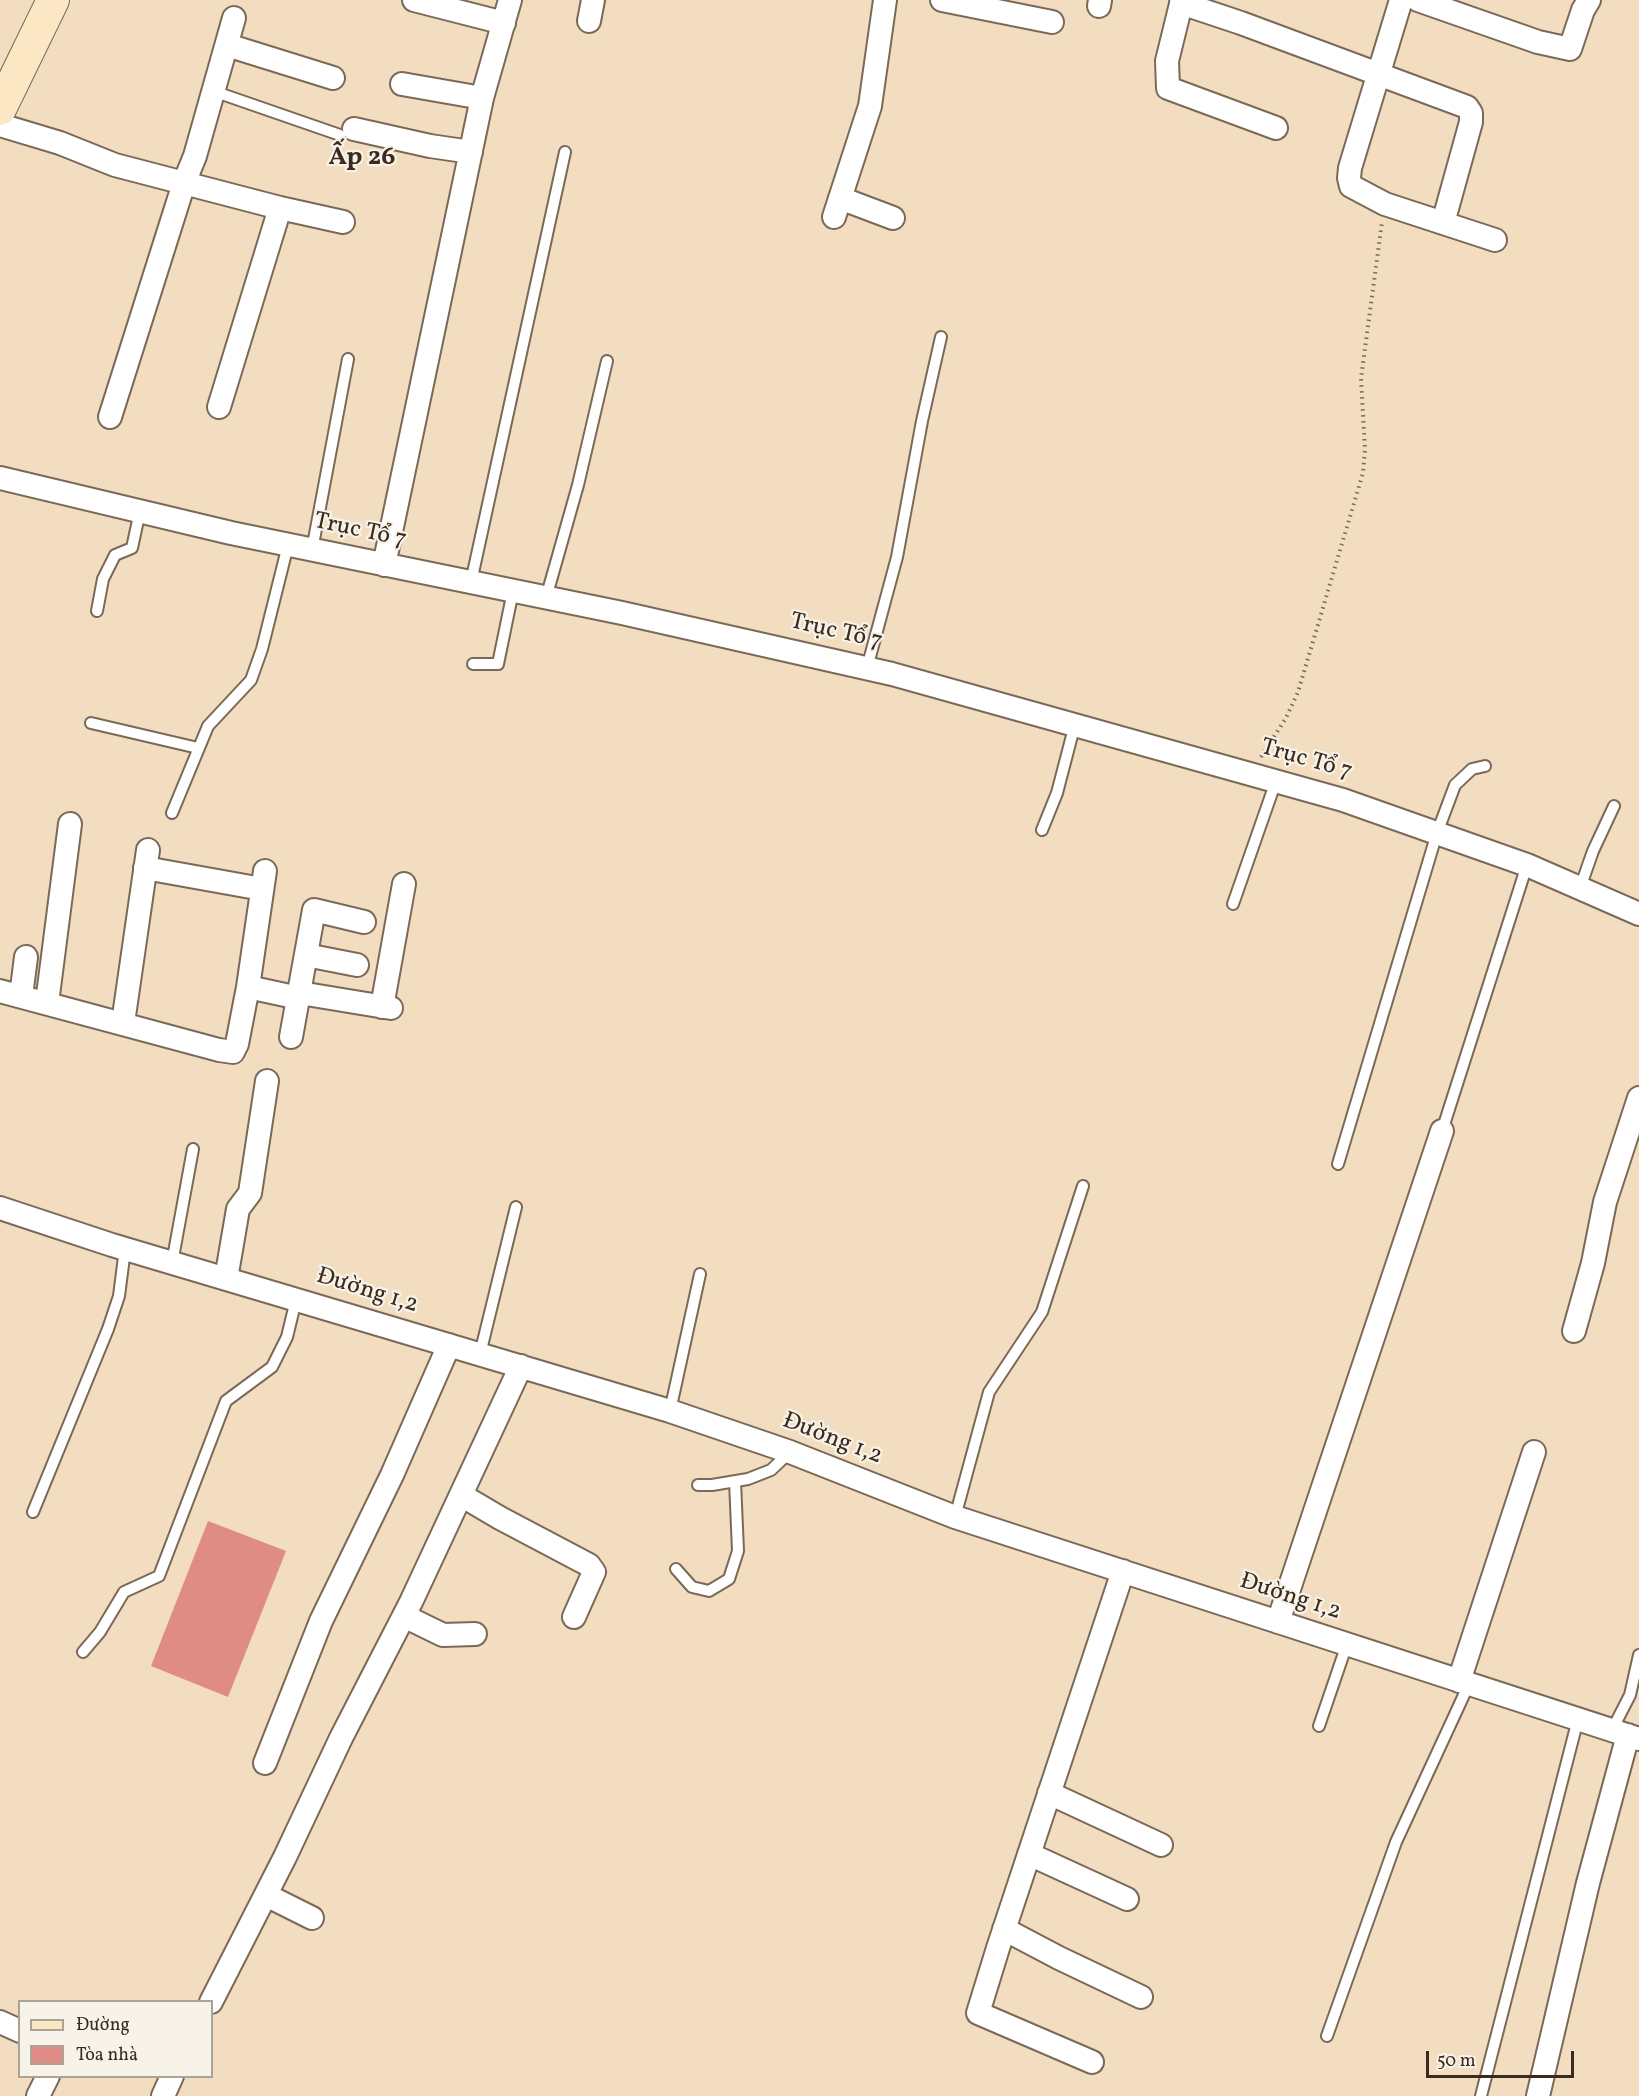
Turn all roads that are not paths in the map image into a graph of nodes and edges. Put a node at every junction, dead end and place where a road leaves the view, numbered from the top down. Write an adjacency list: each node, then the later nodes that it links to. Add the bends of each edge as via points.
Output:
1 (53, 0): 19 (street)
2 (414, 0): 12 (street)
3 (510, 0): 12 (street)
4 (885, 0): 27 (street, via 870,106 837,208)
5 (942, 0): 11 (street)
6 (1401, 0): 14 (street)
7 (1418, 0): 8 (street, via 1538,42 1570,49)
8 (1589, 0)
9 (1181, 2): 14 (street); 21 (street, via 1167,61 1168,88)
10 (234, 18): 13 (street)
11 (1052, 22)
12 (504, 23): 18 (street)
13 (227, 45): 15 (street); 17 (street)
14 (1380, 75): 29 (street, via 1467,107 1472,113); 29 (street, via 1350,168 1351,186 1385,204)
15 (333, 78)
16 (402, 84): 18 (street)
17 (213, 92): 22 (lane); 25 (street)
18 (482, 98): 23 (street)
19 (0, 109)
20 (0, 125): 25 (street, via 115,165)
21 (1276, 128)
22 (347, 132): 23 (street)
23 (471, 152): 40 (street)
24 (565, 152): 41 (lane)
25 (184, 183): 26 (street); 35 (street)
26 (280, 208): 28 (street); 34 (street)
27 (893, 218)
28 (343, 222)
29 (1443, 223): 30 (street)
30 (1495, 240)
31 (941, 337): 46 (lane, via 897,557)
32 (348, 359): 39 (lane)
33 (607, 361): 43 (lane)
34 (219, 407)
35 (110, 417)
36 (0, 478): 37 (street, Trục Tổ 7)
37 (140, 511): 38 (street, Trục Tổ 7); 44 (lane, via 132,548 115,555 103,579)
38 (288, 544): 39 (street, Trục Tổ 7); 49 (lane, via 251,680 208,726)
39 (312, 550): 40 (street, Trục Tổ 7)
40 (384, 565): 41 (street, Trục Tổ 7)
41 (471, 582): 42 (street, Trục Tổ 7)
42 (513, 591): 43 (street, Trục Tổ 7); 45 (lane, via 498,664)
43 (546, 597): 46 (street, Trục Tổ 7)
44 (97, 611)
45 (472, 663)
46 (867, 668): 48 (street, Trục Tổ 7)
47 (91, 723): 49 (lane)
48 (1075, 724): 51 (street, Trục Tổ 7); 55 (lane, via 1057,793)
49 (198, 748): 53 (lane)
50 (1485, 766): 56 (lane, via 1472,769 1455,785)
51 (1276, 781): 56 (street, Trục Tổ 7); 60 (lane)
52 (1614, 806): 59 (lane)
53 (172, 813)
54 (70, 824): 69 (street)
55 (1042, 830)
56 (1437, 833): 57 (street, Trục Tổ 7); 76 (lane)
57 (1527, 865): 59 (street, Trục Tổ 7); 74 (lane)
58 (404, 884): 68 (street, via 387,1007)
59 (1580, 888): 61 (street, Trục Tổ 7)
60 (1233, 904)
61 (1639, 914)
62 (364, 922): 63 (street, via 314,910)
63 (306, 956): 65 (street); 68 (street)
64 (26, 957): 67 (street)
65 (357, 965)
66 (248, 987): 68 (street); 70 (street, via 233,1052); 70 (street, via 263,880 146,859)
67 (10, 994): 69 (street)
68 (299, 995): 71 (street)
69 (47, 1002): 70 (street)
70 (123, 1023)
71 (291, 1037)
72 (267, 1081): 83 (street, via 250,1193 238,1209)
73 (1639, 1098): 85 (street, via 1605,1202)
74 (1442, 1131): 101 (street)
75 (193, 1149): 81 (lane)
76 (1338, 1164)
77 (1083, 1186): 96 (lane, via 1042,1312 989,1392)
78 (516, 1207): 87 (lane)
79 (0, 1208): 80 (street, Đường 1,2)
80 (125, 1249): 81 (street, Đường 1,2); 95 (lane, via 120,1296)
81 (172, 1263): 83 (street, Đường 1,2)
82 (700, 1274): 89 (lane)
83 (226, 1279): 84 (street, Đường 1,2)
84 (296, 1300): 86 (street, Đường 1,2); 104 (lane, via 287,1338 272,1367 226,1401 159,1576 124,1592)
85 (1574, 1331)
86 (449, 1345): 87 (street, Đường 1,2); 110 (street, via 393,1475 321,1621)
87 (480, 1354): 88 (street, Đường 1,2)
88 (521, 1366): 89 (street, Đường 1,2); 94 (street)
89 (670, 1411): 90 (street, Đường 1,2)
90 (790, 1452): 92 (lane, via 771,1470); 96 (street, Đường 1,2)
91 (1534, 1452): 106 (street)
92 (735, 1481): 93 (lane); 97 (lane, via 738,1551 729,1579 709,1591 692,1587)
93 (698, 1485)
94 (461, 1495): 99 (street); 100 (street, via 589,1565 594,1572)
95 (33, 1512)
96 (955, 1517): 98 (street, Đường 1,2)
97 (676, 1569)
98 (1123, 1571): 101 (street, Đường 1,2); 111 (street)
99 (404, 1616): 102 (street, via 443,1635); 114 (street)
100 (574, 1617)
101 (1278, 1622): 103 (street, Đường 1,2)
102 (475, 1634)
103 (1347, 1644): 106 (street, Đường 1,2); 108 (lane)
104 (83, 1652)
105 (1639, 1655): 109 (lane)
106 (1464, 1682): 107 (street, Đường 1,2); 122 (lane, via 1396,1842)
107 (1578, 1719): 109 (street, Đường 1,2); 128 (lane)
108 (1319, 1726)
109 (1627, 1735): 129 (street)
110 (265, 1763)
111 (1049, 1793): 112 (street); 113 (street)
112 (1161, 1845)
113 (1029, 1854): 115 (street); 117 (street)
114 (266, 1895): 116 (street); 119 (street)
115 (1126, 1899)
116 (312, 1918)
117 (1004, 1929): 118 (street); 123 (street, via 978,2013)
118 (1141, 1997)
119 (212, 2000)
120 (0, 2022): 121 (street)
121 (18, 2030)
122 (1328, 2036)
123 (1092, 2062)
124 (47, 2078): 126 (street)
125 (171, 2078): 127 (street)
126 (38, 2096)
127 (163, 2096)
128 (1481, 2096)
129 (1538, 2096)

